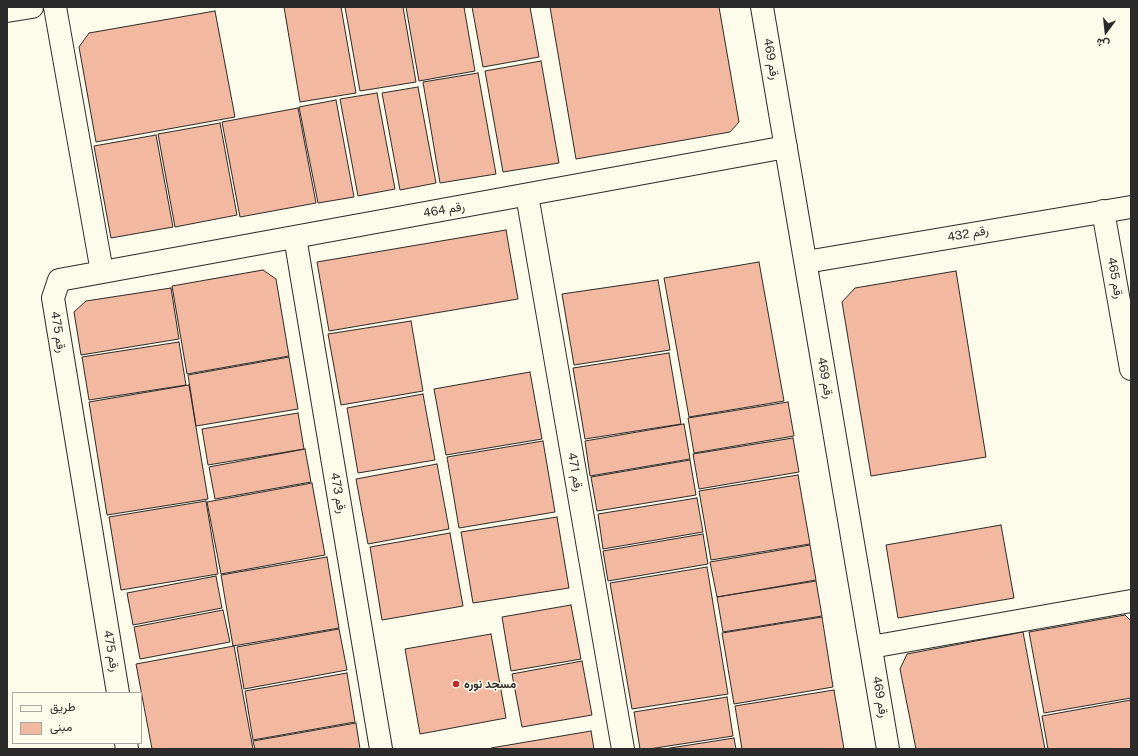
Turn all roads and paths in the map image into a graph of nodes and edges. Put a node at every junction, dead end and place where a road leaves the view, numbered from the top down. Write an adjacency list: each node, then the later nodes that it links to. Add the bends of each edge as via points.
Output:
1 (32, 7): 4 (street)
2 (55, 7): 11 (street)
3 (762, 7): 5 (street, رقم 469)
4 (7, 11)
5 (786, 147): 6 (street, رقم 464); 10 (street, رقم 469)
6 (527, 195): 9 (street, رقم 464); 17 (street, رقم 471)
7 (1131, 207): 8 (street, رقم 432)
8 (1104, 211): 10 (street, رقم 432); 12 (street, رقم 465)
9 (295, 237): 11 (street, رقم 464); 16 (street, رقم 473)
10 (806, 262): 14 (street, رقم 469)
11 (102, 272): 15 (street, رقم 475, via 59,280 52,298)
12 (1131, 369)
13 (1131, 601): 14 (street)
14 (871, 647): 18 (street, رقم 469)
15 (118, 692)
16 (381, 749)
17 (623, 749)
18 (888, 749)

